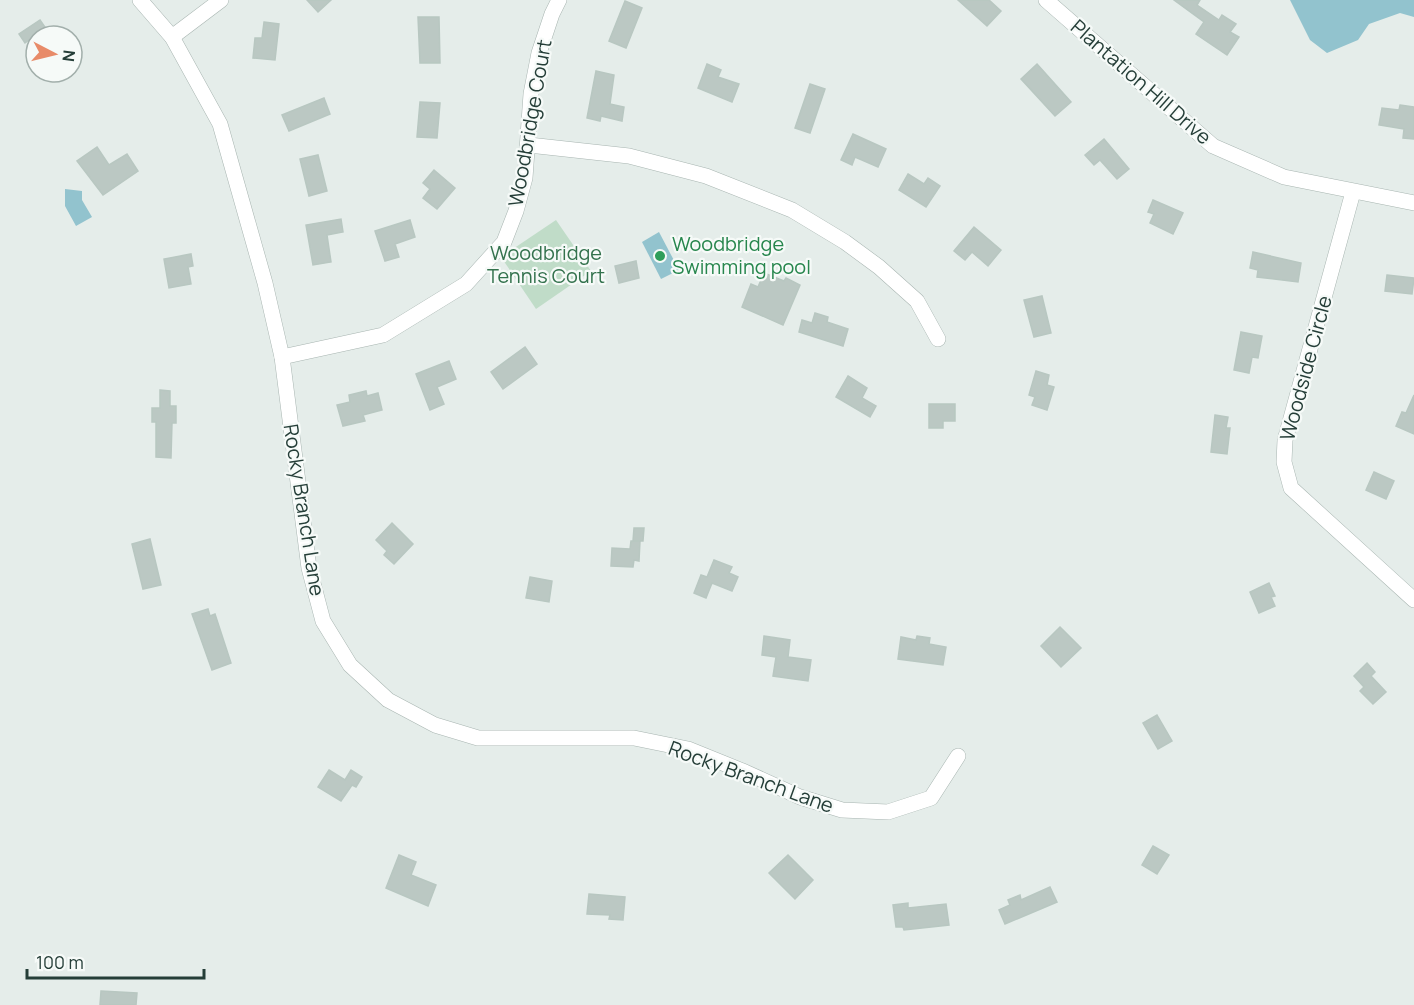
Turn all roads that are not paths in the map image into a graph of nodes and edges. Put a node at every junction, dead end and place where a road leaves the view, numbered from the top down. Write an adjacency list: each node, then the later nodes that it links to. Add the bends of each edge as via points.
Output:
1 (140, 0): 5 (street, Rocky Branch Lane)
2 (221, 0): 5 (street)
3 (559, 0): 6 (street, Woodbridge Court, via 539,53 531,94)
4 (1046, 0): 7 (street, Plantation Hill Drive, via 1213,146 1284,177)
5 (172, 37): 10 (street, Rocky Branch Lane, via 220,124)
6 (529, 145): 9 (street, via 629,156 706,176 792,210 879,267 917,302); 10 (street, Woodbridge Court, via 525,178 504,242 466,284 383,335)
7 (1353, 192): 8 (street, Plantation Hill Drive); 11 (street, Woodside Circle, via 1285,440 1284,462 1291,488)
8 (1414, 203)
9 (938, 339)
10 (282, 357): 12 (street, Rocky Branch Lane, via 309,568 323,621 350,665 388,700 435,725 478,738 634,738 688,749 800,797 843,810 888,812 931,798)
11 (1414, 600)
12 (958, 756)

